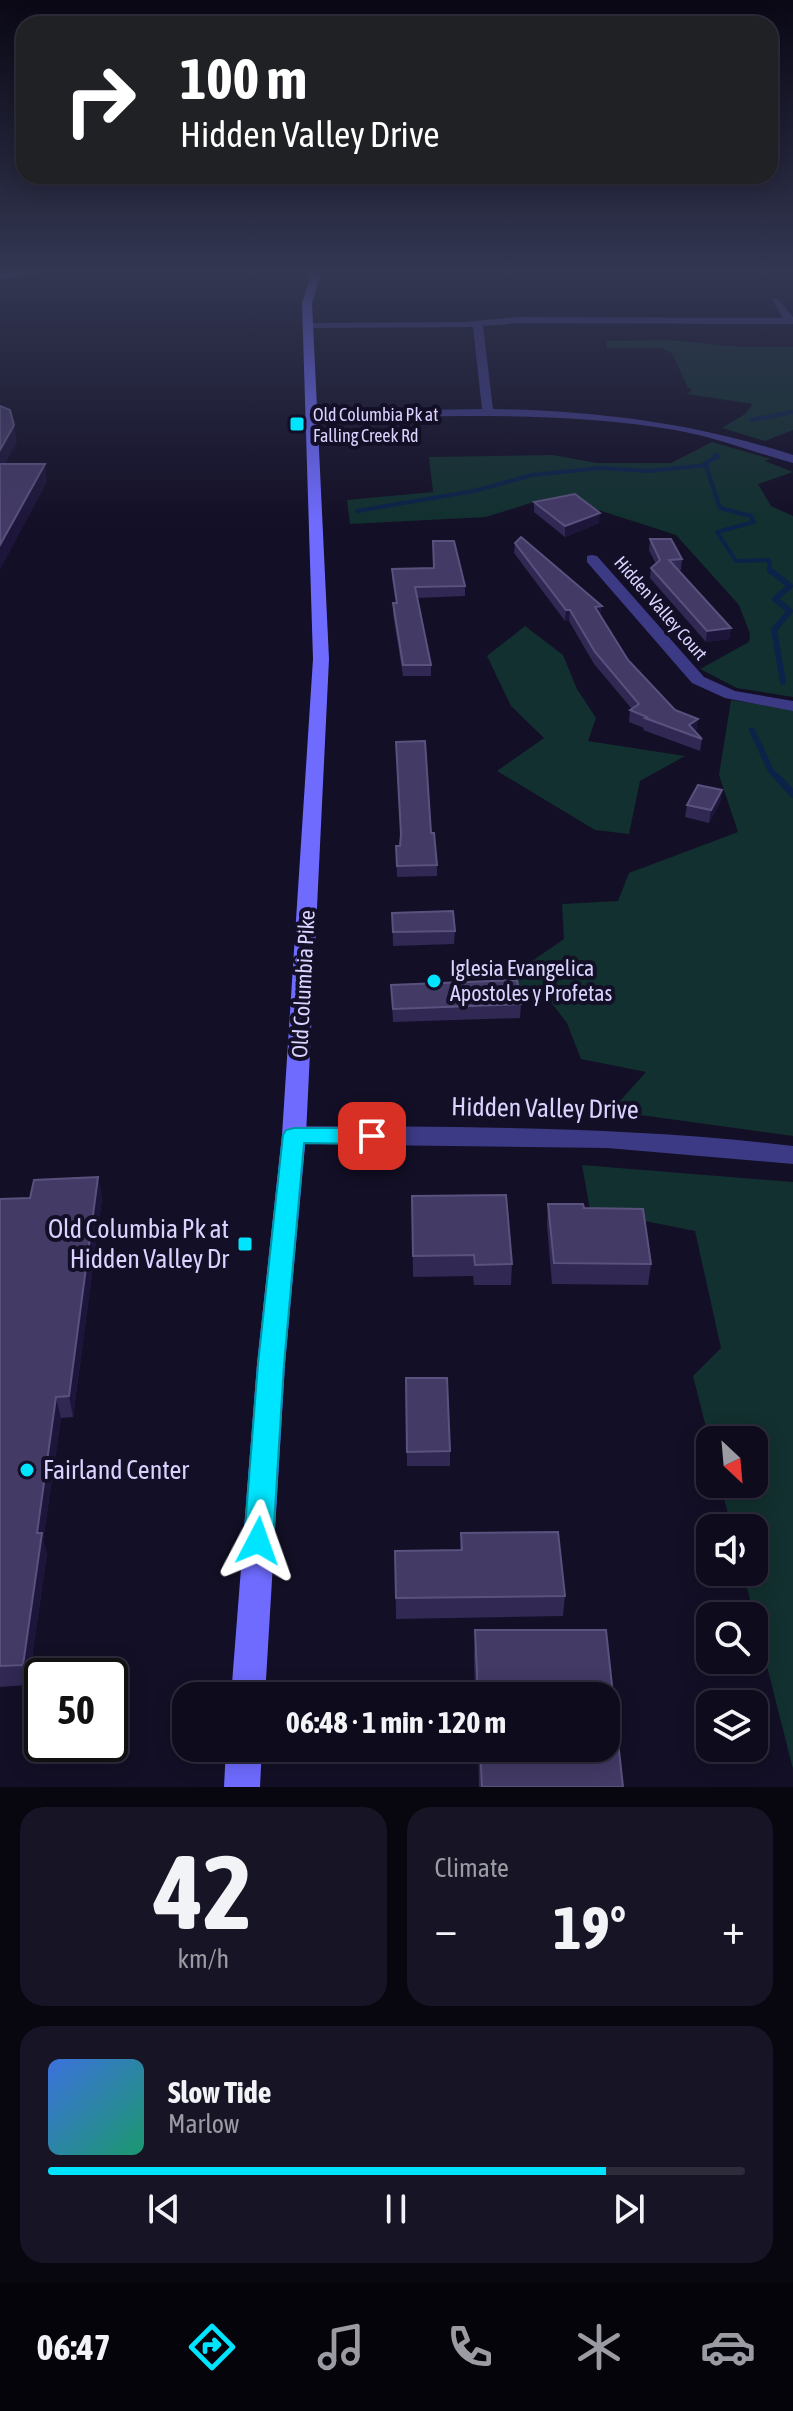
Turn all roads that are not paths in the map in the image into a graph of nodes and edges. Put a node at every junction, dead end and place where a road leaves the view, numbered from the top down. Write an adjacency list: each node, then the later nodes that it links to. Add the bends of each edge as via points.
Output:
1 (309, 356): 4 (main road, Old Columbia Pike)
2 (482, 356): 3 (street)
3 (488, 414): 4 (street); 5 (street, via 630,418 711,432)
4 (313, 415): 8 (main road, Old Columbia Pike, via 321,659)
5 (793, 459)
6 (592, 559): 7 (street, Hidden Valley Court, via 698,680 731,695)
7 (793, 706)
8 (294, 1135): 9 (street, Hidden Valley Drive, via 608,1137); 10 (main road, Old Columbia Pike, via 271,1364)
9 (793, 1155)
10 (249, 1682)
11 (243, 1762): 12 (main road)
12 (242, 1787)

